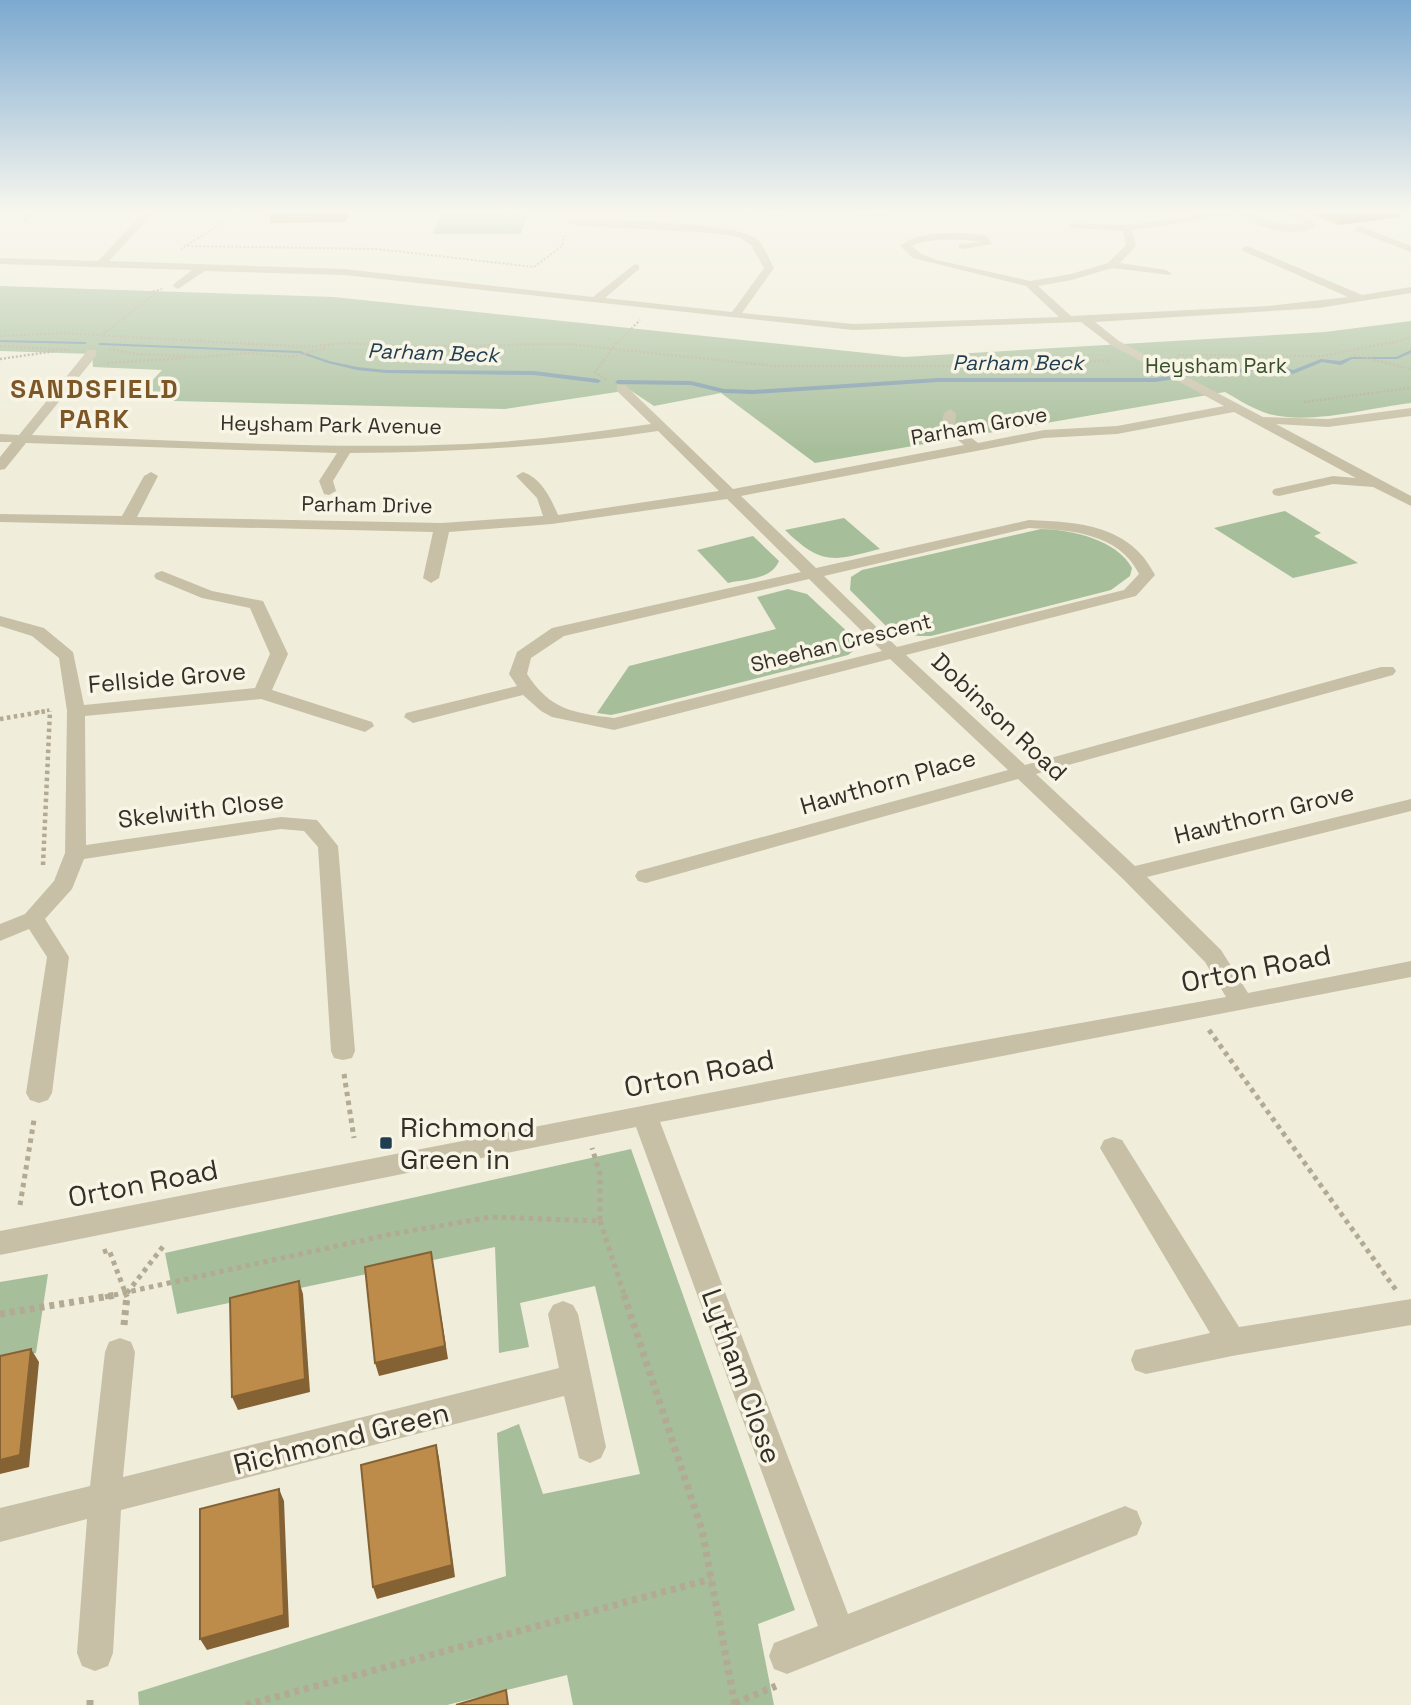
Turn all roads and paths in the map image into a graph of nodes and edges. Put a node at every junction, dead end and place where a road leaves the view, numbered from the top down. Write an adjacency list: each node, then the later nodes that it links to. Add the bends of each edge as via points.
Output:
1 (157, 291): 14 (path)
2 (511, 291): 9 (street)
3 (607, 291): 9 (street)
4 (752, 291): 11 (street)
5 (1037, 291): 13 (street)
6 (1343, 291): 8 (street)
7 (1407, 291): 8 (street)
8 (1360, 298): 12 (street, via 1280,308)
9 (596, 300): 10 (street)
10 (653, 307): 11 (street); 19 (path)
11 (735, 316): 13 (street, via 853,327)
12 (1084, 319): 13 (street); 24 (street)
13 (1069, 320)
14 (103, 335): 15 (path); 17 (path, via 307,348)
15 (0, 336)
16 (1411, 337): 22 (path)
17 (345, 343): 19 (path, via 412,347 566,344); 23 (path, via 294,356)
18 (0, 346): 20 (path)
19 (610, 349): 24 (path, via 775,366 1041,366); 27 (path, via 596,372)
20 (67, 350): 21 (path); 25 (path)
21 (90, 353): 23 (path); 23 (path); 37 (street)
22 (1349, 354): 24 (path, via 1297,359); 26 (path)
23 (197, 357)
24 (1142, 357): 30 (street)
25 (0, 359)
26 (1411, 369)
27 (621, 388): 35 (street, Dobinson Road)
28 (1411, 388): 29 (path)
29 (1299, 402)
30 (1236, 408): 33 (street); 38 (street, Parham Grove, via 1117,430 1044,433)
31 (1411, 412): 34 (street)
32 (950, 413): 38 (street, via 948,426)
33 (1254, 417): 34 (street); 40 (street)
34 (1328, 423): 40 (street, via 1319,433)
35 (660, 427): 39 (street, Heysham Park Avenue, via 573,440 467,448); 49 (street, Dobinson Road)
36 (0, 438): 37 (street, Heysham Park Avenue)
37 (23, 439): 39 (street, Heysham Park Avenue); 42 (street)
38 (974, 446): 49 (street, Parham Grove)
39 (346, 449): 47 (street, via 326,481)
40 (1317, 451): 41 (street)
41 (1338, 462): 45 (street); 46 (street)
42 (0, 466)
43 (151, 476): 53 (street)
44 (523, 476): 52 (street, via 544,497)
45 (1334, 480): 46 (street); 48 (street)
46 (1380, 485): 50 (street)
47 (329, 491)
48 (1279, 492)
49 (731, 494): 52 (street, Parham Drive); 55 (street, Dobinson Road)
50 (1411, 502)
51 (0, 518): 53 (street, Parham Drive)
52 (552, 520): 54 (street, Parham Drive)
53 (127, 521): 54 (street, Parham Drive)
54 (442, 528): 57 (street)
55 (813, 574): 59 (street, Dobinson Road); 59 (street, Sheehan Crescent, via 1029,524 1072,525 1108,536 1143,561 1147,575 1130,593); 61 (street, Sheehan Crescent, via 558,632 523,656 518,674)
56 (162, 576): 62 (street, Fellside Grove, via 208,595 257,604 279,654)
57 (431, 578)
58 (0, 621): 63 (street, via 38,632 67,656)
59 (895, 653): 61 (street, Sheehan Crescent, via 614,724 558,716); 67 (street, Dobinson Road)
60 (1387, 671): 67 (street, Hawthorn Place)
61 (526, 689): 64 (street)
62 (262, 693): 63 (street, Fellside Grove); 66 (street, Fellside Grove)
63 (76, 711): 69 (street)
64 (413, 717)
65 (0, 719): 70 (path, via 50,710)
66 (365, 726)
67 (1020, 772): 71 (street, Dobinson Road); 72 (street, Hawthorn Place)
68 (1411, 805): 71 (street, Hawthorn Grove)
69 (76, 853): 73 (street, via 64,884); 78 (street, Skelwith Close, via 281,823 310,825 328,846)
70 (41, 872)
71 (1130, 874): 76 (street, Dobinson Road, via 1213,956)
72 (646, 876)
73 (33, 919): 74 (street); 80 (street, via 58,957)
74 (0, 933)
75 (1411, 970): 76 (street, Orton Road)
76 (1242, 1003): 77 (street, Orton Road)
77 (1196, 1012): 81 (street, Orton Road, via 929,1059); 92 (path)
78 (343, 1051)
79 (344, 1074): 83 (path)
80 (39, 1093)
81 (646, 1117): 88 (street, Orton Road); 104 (street, Lytham Close)
82 (34, 1121): 86 (path)
83 (354, 1138)
84 (592, 1148): 87 (path, via 600,1174)
85 (1113, 1148): 95 (street)
86 (20, 1205)
87 (600, 1221): 91 (path, via 491,1217 387,1234); 103 (path, via 702,1530)
88 (0, 1243)
89 (165, 1244): 91 (path)
90 (97, 1253): 91 (path, via 109,1250)
91 (127, 1293): 93 (path); 96 (path)
92 (1407, 1305): 95 (street)
93 (0, 1314)
94 (563, 1314): 98 (street)
95 (1232, 1342): 97 (street)
96 (120, 1352): 100 (street)
97 (1146, 1360)
98 (577, 1378): 99 (street); 100 (street, Richmond Green)
99 (590, 1447)
100 (106, 1498): 102 (street, Richmond Green); 105 (street)
101 (1125, 1523): 104 (street)
102 (0, 1525)
103 (711, 1579): 107 (path); 108 (path)
104 (839, 1636): 106 (street)
105 (95, 1653)
106 (785, 1670): 107 (path)
107 (735, 1704)
108 (246, 1705)

